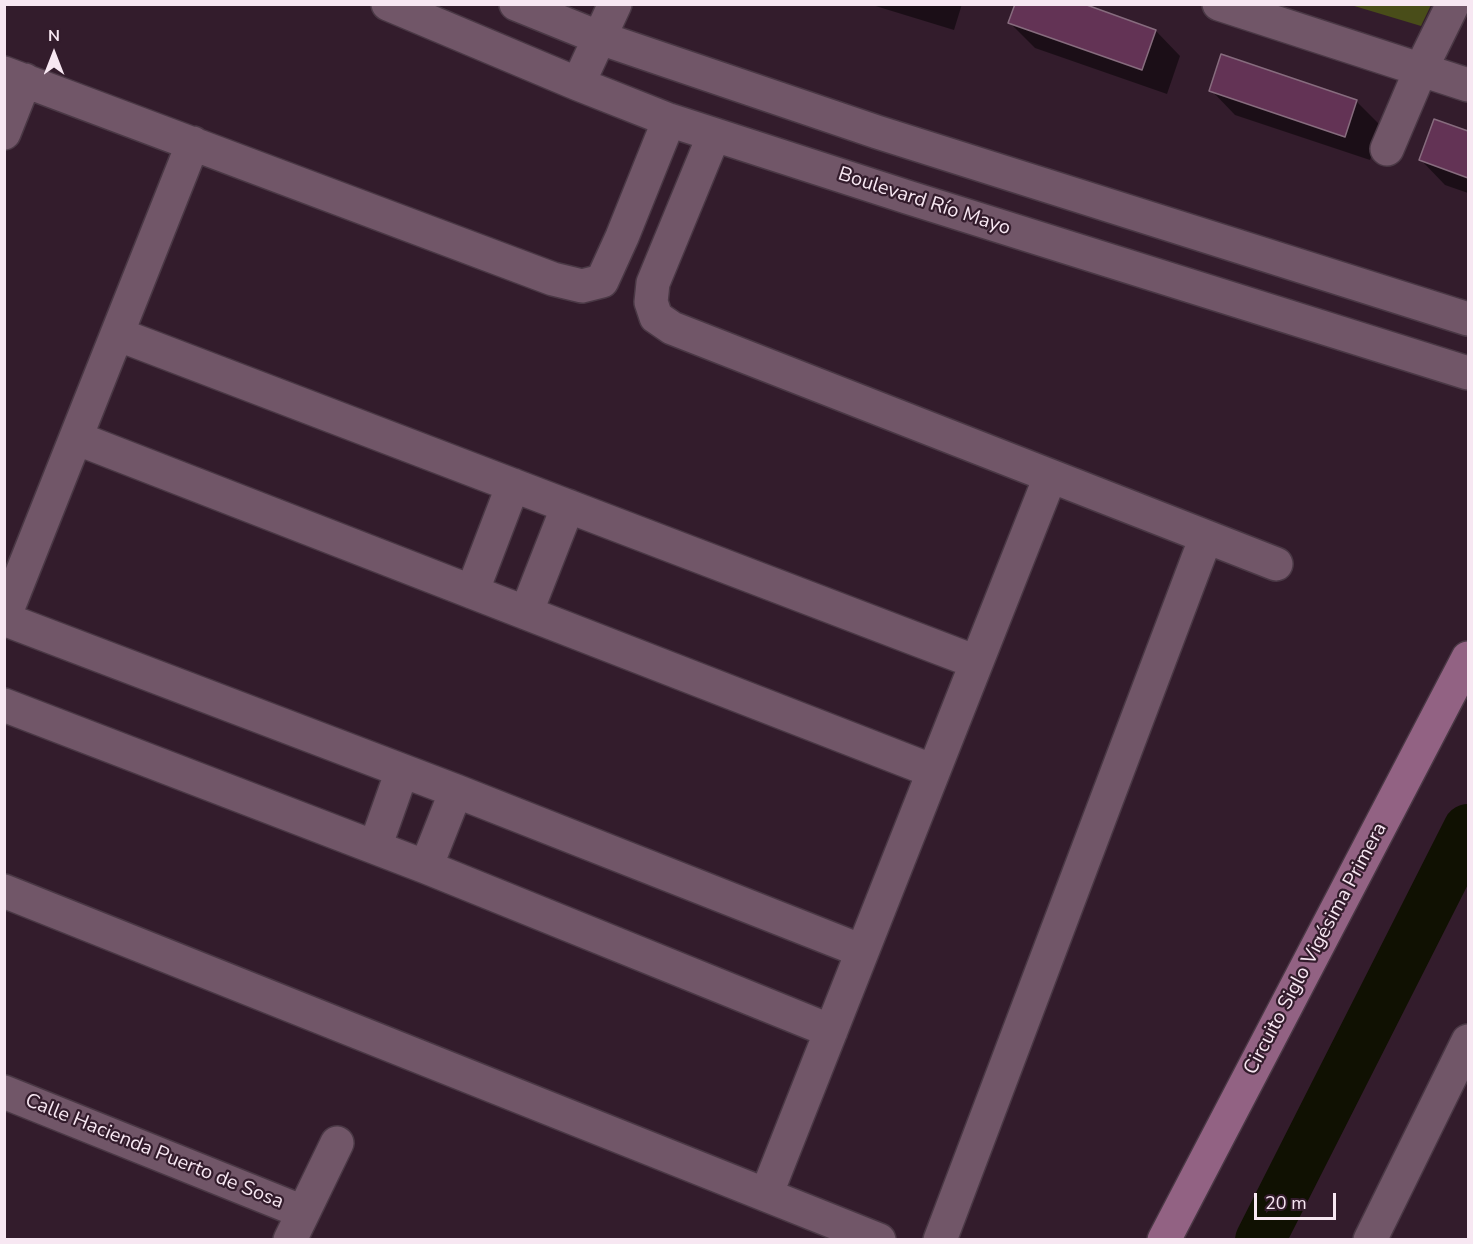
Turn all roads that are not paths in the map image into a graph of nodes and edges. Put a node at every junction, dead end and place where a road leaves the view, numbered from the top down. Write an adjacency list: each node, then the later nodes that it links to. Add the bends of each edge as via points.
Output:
1 (388, 4): 8 (street, Boulevard Río Mayo)
2 (516, 4): 6 (street)
3 (615, 4): 7 (street)
4 (1220, 4): 9 (street)
5 (1453, 4): 9 (street)
6 (554, 12): 7 (street); 8 (street)
7 (600, 38): 11 (street); 18 (street, via 877,132)
8 (530, 63): 11 (street, Boulevard Río Mayo)
9 (1421, 69): 12 (street); 17 (street)
10 (15, 77): 14 (street); 16 (street)
11 (578, 84): 13 (street, Boulevard Río Mayo)
12 (1468, 85)
13 (669, 120): 15 (street, Boulevard Río Mayo); 16 (street, via 602,281 582,286 553,279)
14 (4, 133)
15 (714, 135): 20 (street, Boulevard Río Mayo); 22 (street, via 653,283 651,302 656,317 672,328)
16 (193, 143): 19 (street)
17 (1387, 149)
18 (1468, 318)
19 (117, 334): 21 (street); 23 (street)
20 (1468, 374)
21 (76, 438): 27 (street); 29 (street)
22 (1050, 477): 25 (street); 31 (street)
23 (513, 485): 24 (street); 27 (street)
24 (568, 506): 28 (street); 31 (street)
25 (1206, 537): 26 (street); 47 (street)
26 (1276, 564)
27 (472, 592): 28 (street)
28 (526, 613): 34 (street)
29 (4, 618): 33 (street)
30 (1468, 658): 48 (main road, Circuito Siglo Vigésima Primera)
31 (976, 662): 34 (street)
32 (4, 705): 36 (street)
33 (402, 771): 35 (street); 36 (street)
34 (933, 771): 39 (street)
35 (456, 791): 37 (street); 39 (street)
36 (375, 848): 37 (street)
37 (426, 867): 40 (street)
38 (4, 891): 44 (street)
39 (862, 951): 40 (street)
40 (831, 1030): 44 (street)
41 (1468, 1041): 49 (street)
42 (4, 1092): 45 (street, Calle Hacienda Puerto de Sosa)
43 (337, 1143): 45 (street)
44 (766, 1195): 46 (street)
45 (297, 1226)
46 (879, 1239)
47 (940, 1239)
48 (1164, 1239)
49 (1370, 1239)

